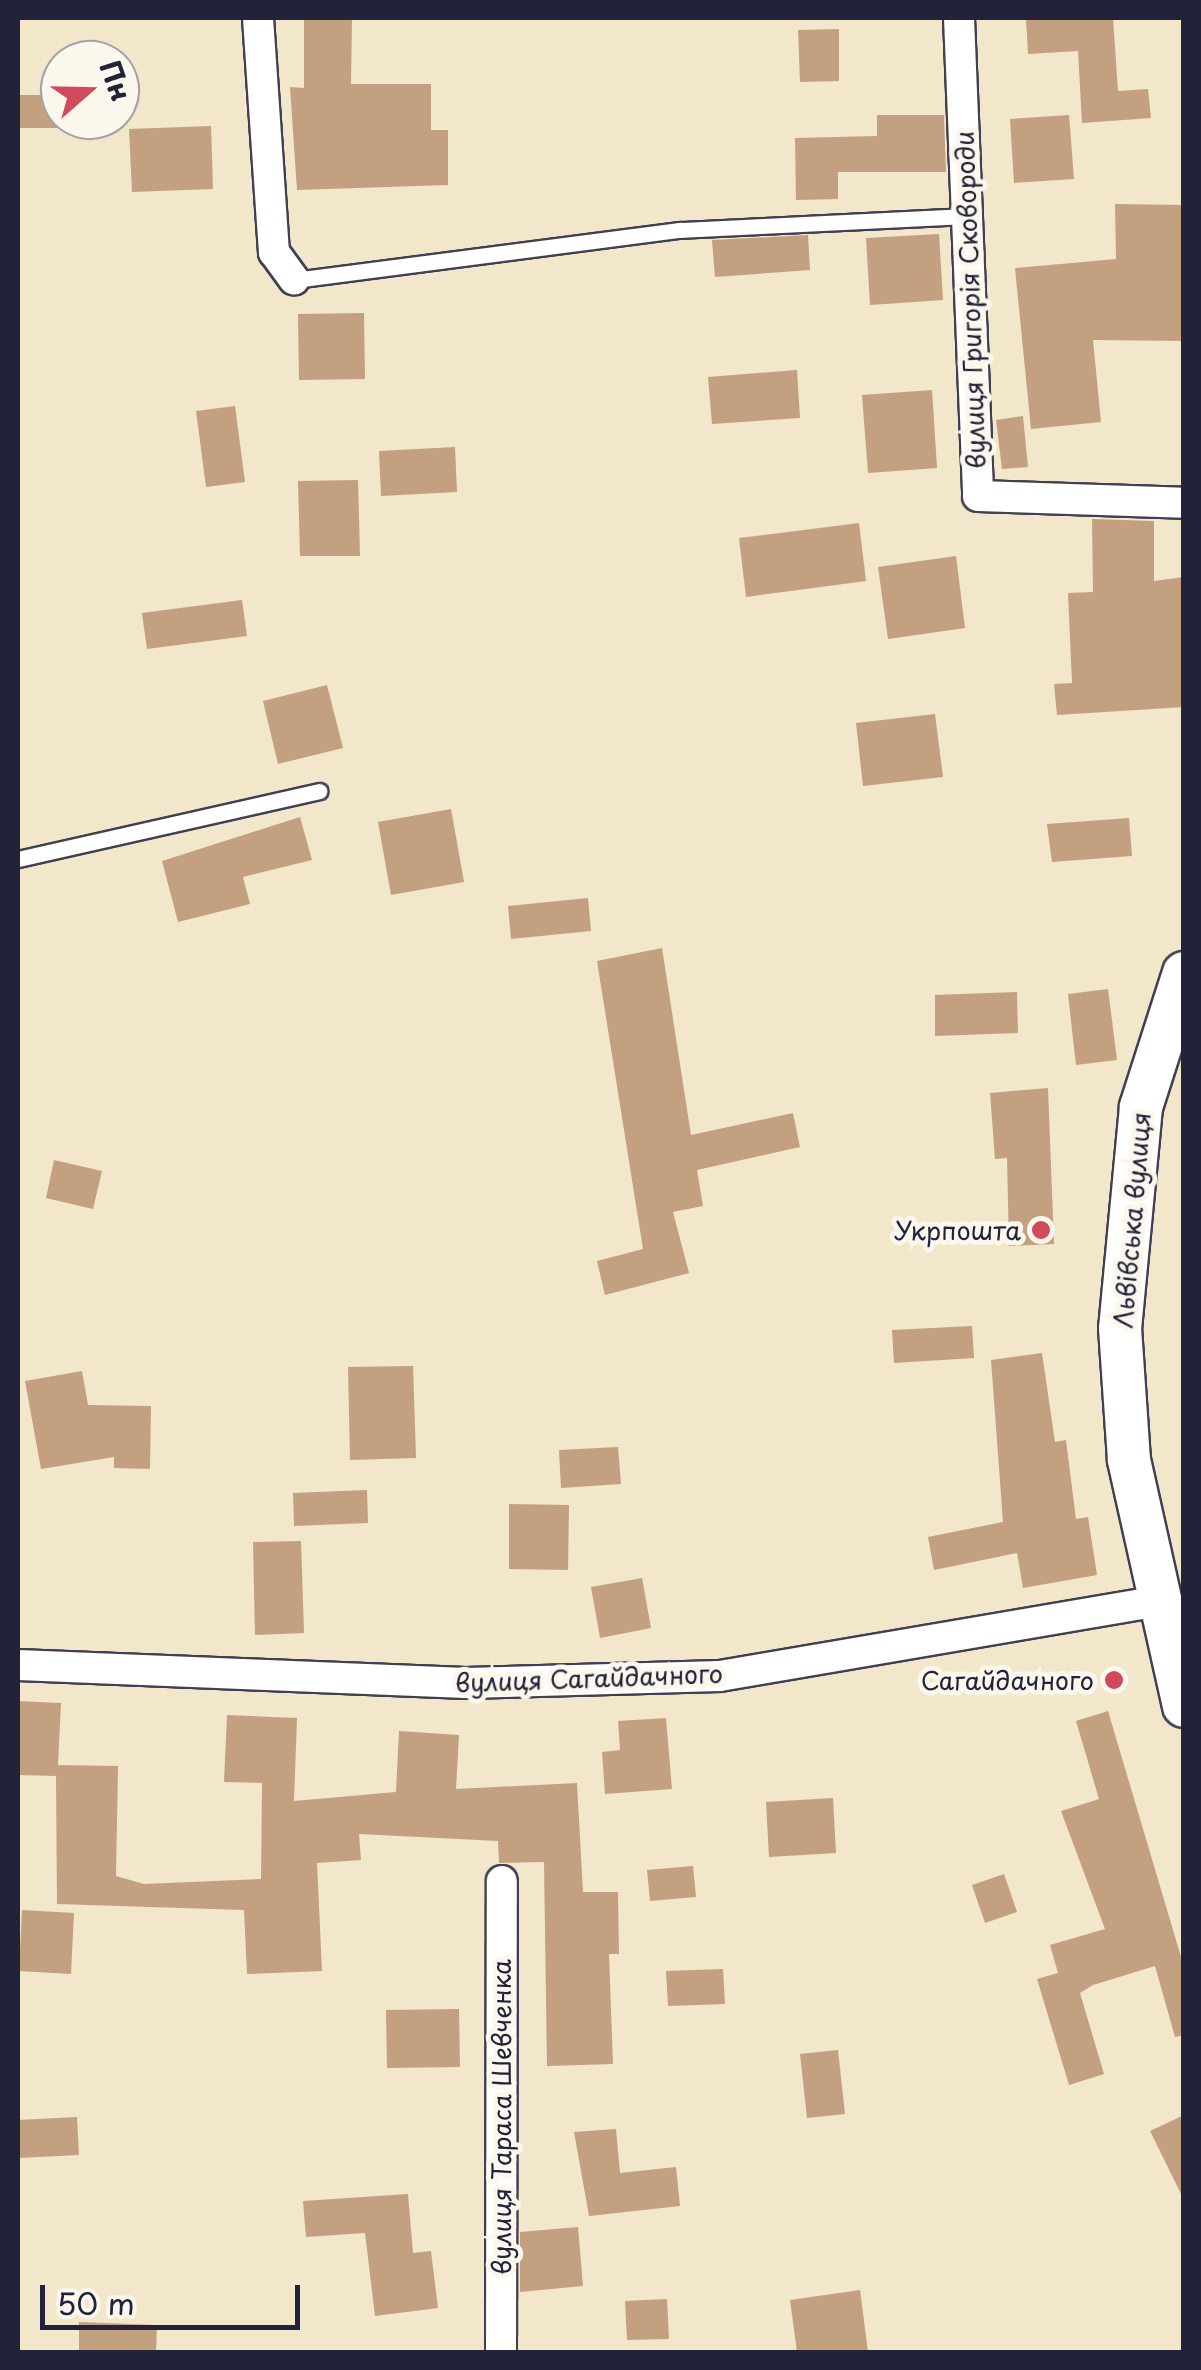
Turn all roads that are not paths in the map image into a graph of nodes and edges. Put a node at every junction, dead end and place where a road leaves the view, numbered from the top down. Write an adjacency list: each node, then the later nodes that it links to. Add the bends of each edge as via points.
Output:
1 (258, 18): 4 (street, via 274,252)
2 (959, 18): 3 (street, вулиця Григорія Сковороди)
3 (964, 216): 4 (lane, via 680,230); 5 (street, вулиця Григорія Сковороди, via 978,496)
4 (294, 280)
5 (1184, 503)
6 (319, 790): 7 (lane)
7 (18, 860)
8 (1184, 973): 9 (main road, Львівська вулиця, via 1141,1107 1120,1328 1129,1460)
9 (1155, 1602): 10 (street, вулиця Сагайдачного, via 720,1676 466,1683); 11 (main road, Львівська вулиця)
10 (18, 1664)
11 (1184, 1706)
12 (502, 1882): 13 (street, вулиця Тараса Шевченка)
13 (501, 2352)

